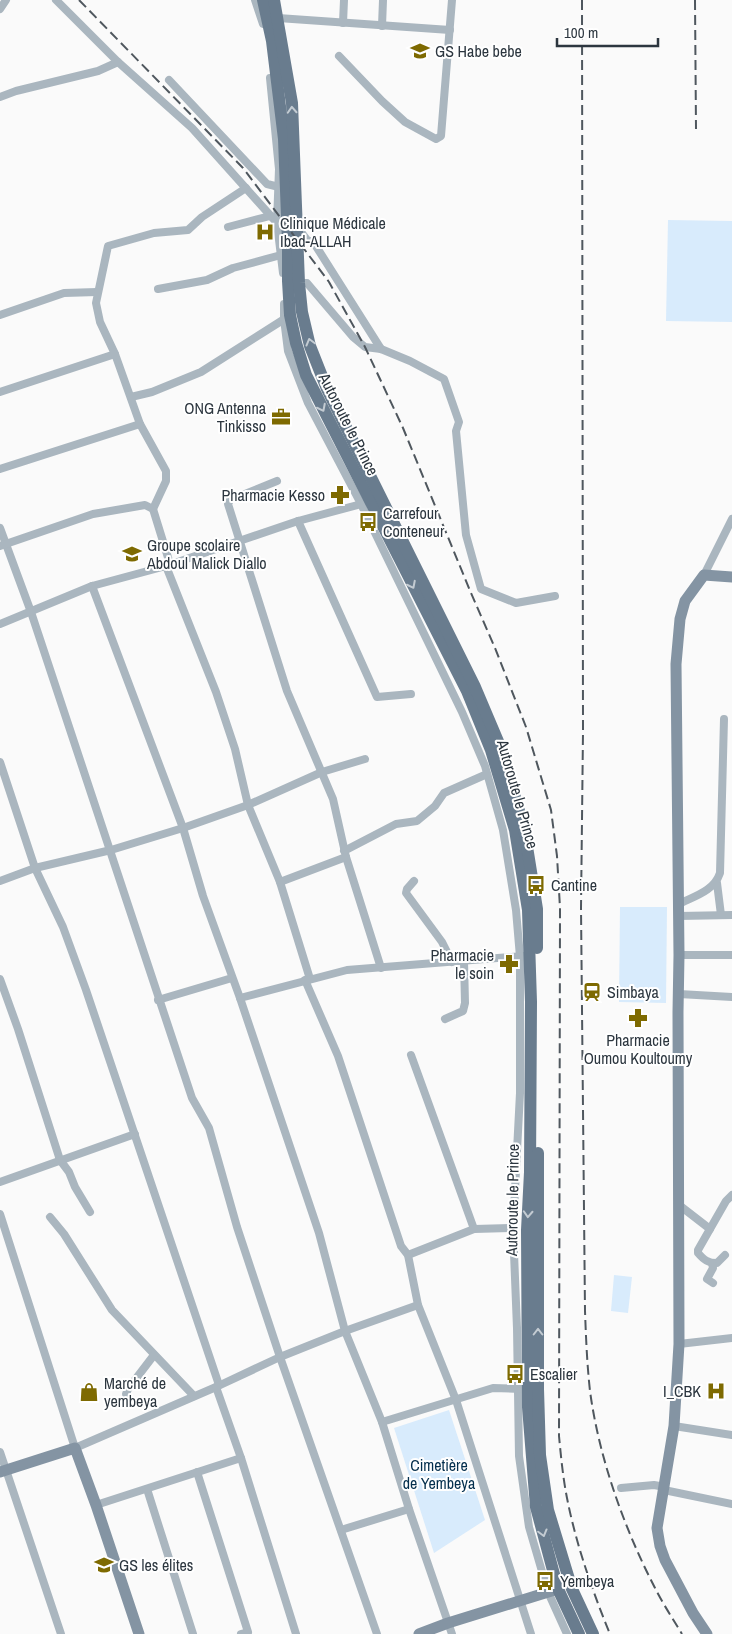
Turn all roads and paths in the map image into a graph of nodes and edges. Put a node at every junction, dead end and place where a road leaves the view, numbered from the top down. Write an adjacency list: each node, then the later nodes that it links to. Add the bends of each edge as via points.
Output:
1 (6, 0): 9 (street)
2 (56, 0): 15 (street)
3 (255, 0): 18 (street, via 265,30)
4 (263, 0): 24 (main road, Autoroute le Prince, via 272,41 284,139)
5 (274, 0): 10 (main road, Autoroute le Prince)
6 (344, 0): 11 (street)
7 (383, 0): 12 (street)
8 (452, 0): 13 (street)
9 (0, 9)
10 (278, 18): 11 (street); 22 (main road, Autoroute le Prince, one-way to 10, via 292,103)
11 (343, 23): 12 (street)
12 (382, 26): 13 (street)
13 (450, 30): 14 (street, via 441,136 436,140 405,122)
14 (339, 56)
15 (118, 62): 17 (street, via 98,71 16,90); 19 (street, via 192,128)
16 (169, 80): 18 (street, via 267,184)
17 (0, 97)
18 (279, 187): 21 (street)
19 (246, 188): 20 (street); 28 (street, via 188,230 154,233 108,246)
20 (270, 216): 21 (street); 23 (street)
21 (277, 223): 24 (street); 25 (street)
22 (297, 226): 26 (main road, Autoroute le Prince); 31 (street, via 307,240 314,243)
23 (228, 227)
24 (288, 242): 30 (main road, Autoroute le Prince)
25 (281, 255): 27 (street, via 233,268 207,280); 30 (street)
26 (299, 283): 31 (street, via 307,283 353,338 365,347); 141 (main road, Autoroute le Prince, one-way to 26, via 572,1589 548,1510 540,1455 537,909 524,828 500,746 475,687 326,389 310,346)
27 (158, 289)
28 (97, 292): 29 (street, via 64,292); 32 (street, via 100,322)
29 (0, 314)
30 (287, 317): 34 (street, via 201,372); 38 (main road, Autoroute le Prince, via 306,375)
31 (382, 349): 49 (street, via 444,380 458,422 456,431 466,535 482,588 516,603)
32 (116, 354): 33 (street); 34 (street)
33 (0, 392)
34 (131, 397): 35 (street)
35 (140, 424): 36 (street); 39 (street, via 166,471 166,481)
36 (0, 470)
37 (278, 481): 43 (street, via 230,500 228,504)
38 (365, 503): 41 (street); 57 (street, via 462,712); 73 (main road, Autoroute le Prince, one-way to 73, via 466,691 491,750 515,830 528,910)
39 (154, 509): 44 (street, via 145,505 93,514); 45 (street)
40 (732, 519): 46 (street)
41 (298, 521): 43 (street); 52 (street, via 378,697)
42 (0, 528): 44 (street)
43 (239, 540): 45 (street); 56 (street, via 287,691)
44 (3, 545): 50 (street)
45 (168, 565): 48 (street); 58 (street, via 235,749)
46 (704, 575): 47 (street); 67 (street, via 684,601 676,664)
47 (732, 577)
48 (92, 586): 50 (street); 59 (street)
49 (556, 596)
50 (32, 612): 51 (street); 60 (street)
51 (0, 624)
52 (411, 694)
53 (724, 719): 66 (street, via 720,873)
54 (365, 759): 56 (street)
55 (0, 762): 62 (street)
56 (322, 772): 58 (street); 61 (street, via 333,799)
57 (487, 774): 61 (street, via 444,792 435,806 417,821 396,824); 73 (street, via 503,830)
58 (248, 805): 59 (street); 65 (street)
59 (183, 828): 60 (street); 77 (street)
60 (111, 850): 62 (street); 83 (street)
61 (345, 854): 65 (street); 76 (street)
62 (35, 868): 63 (street); 87 (street, via 63,927)
63 (0, 881)
64 (414, 881): 75 (street, via 406,893 442,942)
65 (280, 882): 79 (street)
66 (717, 883): 67 (street); 68 (street)
67 (679, 904): 70 (street)
68 (721, 915): 69 (street); 70 (street)
69 (732, 915)
70 (679, 916): 71 (street)
71 (679, 955): 72 (street); 80 (street)
72 (732, 955)
73 (525, 956): 74 (street); 86 (main road, Autoroute le Prince)
74 (464, 961): 75 (street); 84 (street, via 464,1008)
75 (452, 962): 76 (street)
76 (380, 968): 79 (street, via 348,970)
77 (232, 978): 81 (street); 83 (street)
78 (0, 979): 88 (street)
79 (307, 980): 81 (street); 98 (street, via 338,1056 401,1246)
80 (678, 994): 82 (street); 91 (street)
81 (240, 998): 103 (street, via 319,1233)
82 (732, 998)
83 (158, 1000): 107 (street, via 192,1098 209,1128)
84 (445, 1019)
85 (411, 1055): 96 (street)
86 (525, 1093): 95 (street); 109 (main road, Autoroute le Prince, one-way to 109, via 530,1172)
87 (135, 1134): 88 (street); 108 (street)
88 (60, 1160): 89 (street); 92 (street)
89 (0, 1182)
90 (732, 1195): 97 (street)
91 (679, 1205): 97 (street); 105 (street)
92 (90, 1212)
93 (0, 1214): 116 (street)
94 (50, 1217): 106 (street, via 112,1310)
95 (513, 1228): 96 (street); 109 (street)
96 (474, 1229): 98 (street)
97 (710, 1229): 100 (street, via 698,1253)
98 (408, 1255): 102 (street)
99 (725, 1255): 100 (street)
100 (712, 1263): 101 (street, via 708,1279)
101 (713, 1283)
102 (418, 1305): 103 (street); 111 (street)
103 (345, 1331): 107 (street); 113 (street)
104 (732, 1338): 105 (street)
105 (679, 1344): 114 (street)
106 (154, 1354): 110 (street); 112 (street, via 128,1388)
107 (280, 1357): 108 (street); 127 (street)
108 (217, 1386): 110 (street); 118 (street)
109 (523, 1389): 111 (street, via 493,1388); 128 (main road, Autoroute le Prince, via 528,1407 536,1507)
110 (194, 1396): 116 (street)
111 (456, 1400): 113 (street); 129 (street)
112 (128, 1401)
113 (382, 1422): 126 (street)
114 (674, 1426): 115 (street); 122 (street)
115 (732, 1435)
116 (75, 1448): 119 (street); 125 (street)
117 (0, 1452): 119 (street)
118 (240, 1458): 120 (street); 135 (street)
119 (3, 1471): 131 (street)
120 (197, 1472): 123 (street); 134 (street, via 248,1632)
121 (621, 1488): 122 (street, via 654,1485)
122 (664, 1488): 124 (street); 142 (street, via 658,1528 660,1546)
123 (146, 1489): 125 (street); 133 (street)
124 (732, 1504)
125 (96, 1505): 132 (street)
126 (409, 1508): 127 (street); 130 (street)
127 (341, 1530): 136 (street)
128 (553, 1590): 129 (street); 139 (street); 140 (main road, Autoroute le Prince)
129 (520, 1601): 130 (street); 138 (street)
130 (450, 1628): 137 (street)
131 (61, 1634)
132 (139, 1634)
133 (193, 1634)
134 (241, 1634)
135 (296, 1634)
136 (377, 1634)
137 (419, 1634)
138 (531, 1634)
139 (567, 1634)
140 (579, 1634)
141 (593, 1634)
142 (706, 1634)

